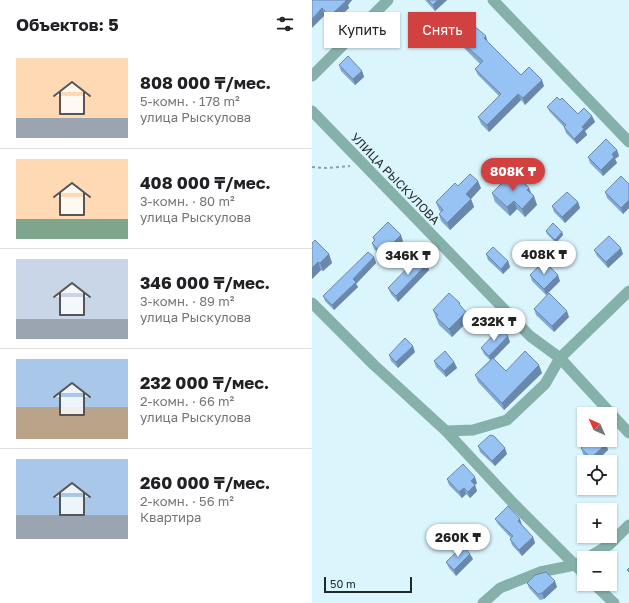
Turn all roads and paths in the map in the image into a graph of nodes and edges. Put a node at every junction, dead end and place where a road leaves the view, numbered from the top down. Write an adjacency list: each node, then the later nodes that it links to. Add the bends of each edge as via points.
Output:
1 (388, 0): 3 (street)
2 (494, 0): 5 (street)
3 (312, 76)
4 (312, 111): 6 (street, УЛИЦА РЫСКУЛОВА)
5 (629, 142)
6 (363, 164): 7 (path); 10 (street, УЛИЦА РЫСКУЛОВА, via 530,336)
7 (312, 167)
8 (629, 291): 10 (street)
9 (312, 303): 11 (street, via 374,365)
10 (560, 358): 11 (street, via 545,384 507,420 473,430); 12 (street, УЛИЦА РЫСКУЛОВА)
11 (446, 431): 15 (street, via 514,504)
12 (629, 433)
13 (629, 525): 14 (street, via 609,545)
14 (599, 551)
15 (577, 560)
16 (577, 564): 18 (street, via 540,572 500,588)
17 (601, 591): 19 (street)
18 (483, 603)
19 (614, 603)

